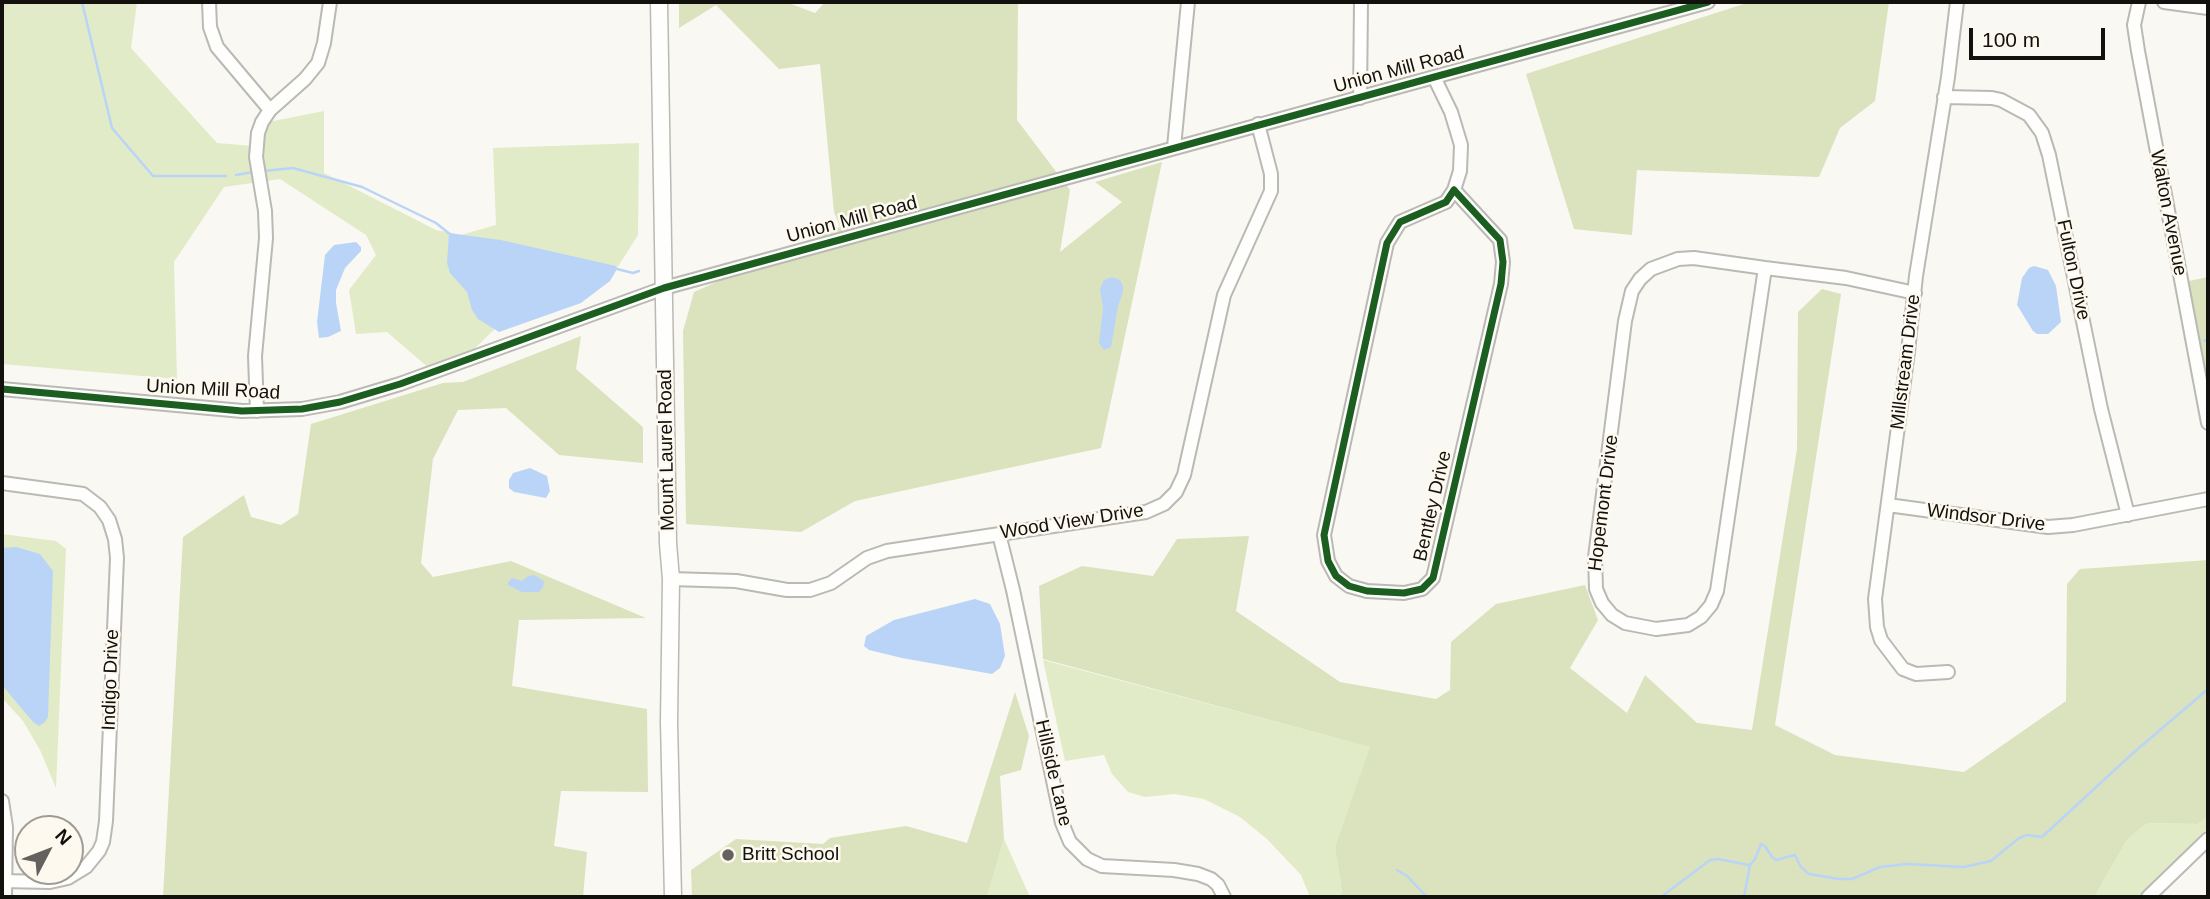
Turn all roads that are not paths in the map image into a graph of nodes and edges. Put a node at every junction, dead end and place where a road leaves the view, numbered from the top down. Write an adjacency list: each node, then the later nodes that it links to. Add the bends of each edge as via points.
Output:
1 (209, 2): 14 (street, via 209,27 217,47)
2 (330, 2): 14 (street, via 318,63)
3 (659, 2): 19 (main road, Mount Laurel Road)
4 (1188, 2): 16 (street)
5 (1361, 2): 13 (street)
6 (1708, 2): 11 (street, Union Mill Road)
7 (1957, 2): 12 (street, Millstream Drive)
8 (2139, 2): 23 (street, Walton Avenue, via 2134,25 2138,51)
9 (2164, 2): 10 (street)
10 (2208, 8)
11 (1434, 77): 13 (street, Union Mill Road); 17 (street, via 1461,145)
12 (1944, 97): 20 (street, Millstream Drive); 27 (street, Fulton Drive, via 2001,100 2029,115 2042,132)
13 (1360, 98): 15 (street, Union Mill Road)
14 (270, 110): 22 (street, via 256,145 266,238 255,356)
15 (1258, 124): 16 (street, Union Mill Road); 28 (street, Wood View Drive, via 1271,191 1224,295 1176,492 1146,512)
16 (1174, 147): 19 (street, Union Mill Road)
17 (1454, 190): 17 (street, Bentley Drive, via 1500,240 1502,284 1433,578 1422,589 1404,593 1357,589 1331,569 1324,535 1387,243 1399,222 1446,202)
18 (1765, 268): 18 (street, Hopemont Drive, via 1678,259 1651,269 1632,291 1594,574 1602,603 1625,623 1657,629 1688,625 1701,617 1717,591); 20 (street, Hopemont Drive)
19 (664, 288): 22 (street, Union Mill Road, via 369,394 302,409); 29 (main road, Mount Laurel Road)
20 (1915, 293): 26 (street, Millstream Drive)
21 (2, 389): 22 (street, Union Mill Road)
22 (257, 411)
23 (2208, 423)
24 (2, 483): 33 (street, Indigo Drive, via 83,494 109,520 117,558 103,842 86,867 68,878)
25 (2208, 499): 27 (street, Windsor Drive)
26 (1888, 505): 27 (street, Windsor Drive, via 2048,527); 30 (street, Millstream Drive, via 1875,599 1881,640 1903,669 1916,674)
27 (2128, 515)
28 (999, 534): 29 (street, Wood View Drive, via 877,554 831,583 810,590); 36 (street, Hillside Lane, via 1062,823 1070,842 1102,866 1198,874 1218,885)
29 (671, 579): 35 (main road, Mount Laurel Road)
30 (1948, 672)
31 (2, 801): 33 (street, via 6,827)
32 (2208, 839): 37 (street)
33 (3, 881): 34 (street)
34 (5, 897)
35 (673, 897)
36 (1224, 897)
37 (2148, 897)

